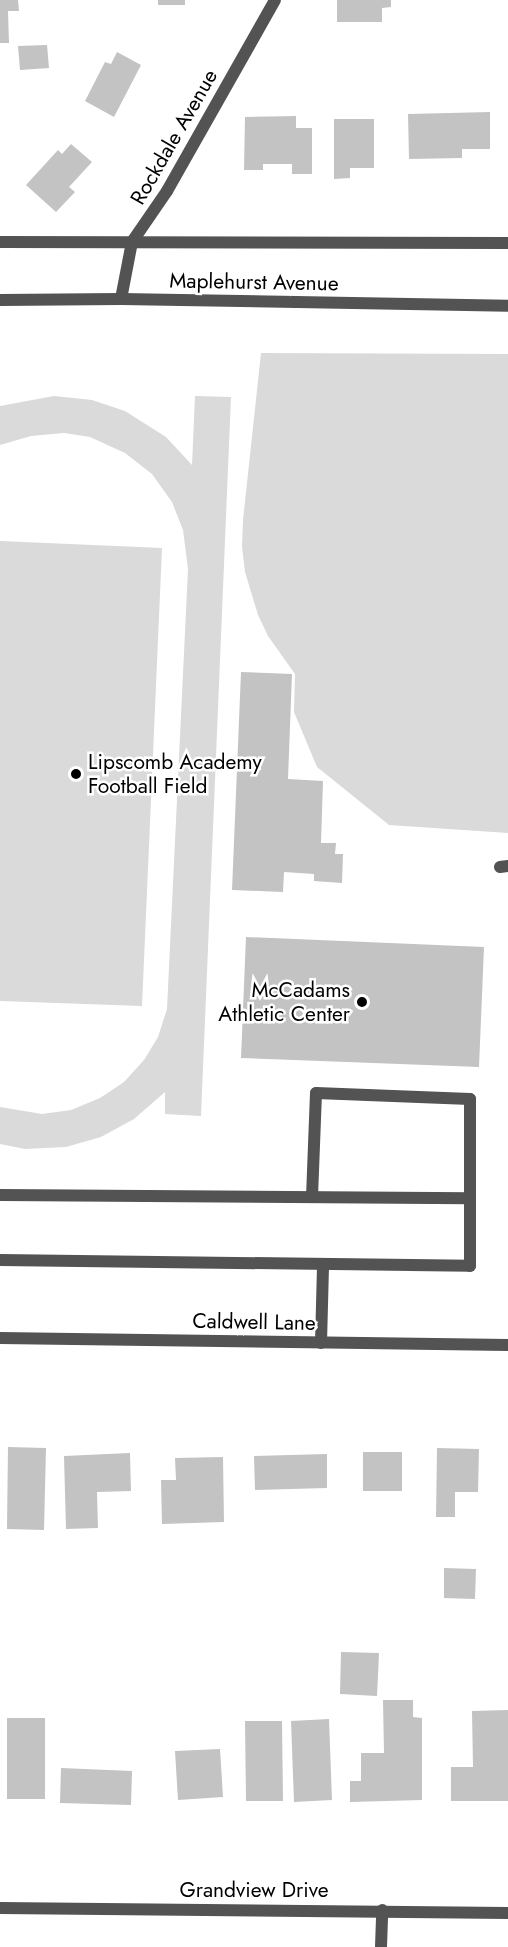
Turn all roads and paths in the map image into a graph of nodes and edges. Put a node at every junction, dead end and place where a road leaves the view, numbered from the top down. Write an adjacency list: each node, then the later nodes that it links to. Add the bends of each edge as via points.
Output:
1 (275, 0): 3 (street, Rockdale Avenue, via 167,191)
2 (0, 242): 3 (street, Maplehurst Avenue)
3 (132, 242): 4 (street, Maplehurst Avenue); 5 (street, Rockdale Avenue)
4 (508, 243)
5 (121, 299): 6 (street, Maplehurst Avenue); 7 (street, Maplehurst Avenue)
6 (0, 300)
7 (508, 306)
8 (0, 1195): 9 (street)
9 (312, 1197): 10 (street); 10 (street, via 316,1093 470,1099)
10 (470, 1198): 12 (street, via 470,1266)
11 (0, 1260): 12 (street)
12 (323, 1264): 14 (street)
13 (0, 1338): 14 (street, Caldwell Lane)
14 (321, 1342): 15 (street, Caldwell Lane)
15 (508, 1345)
16 (0, 1908): 17 (street, Grandview Drive)
17 (382, 1910): 18 (street, Grandview Drive); 19 (street)
18 (508, 1913)
19 (381, 1947)

